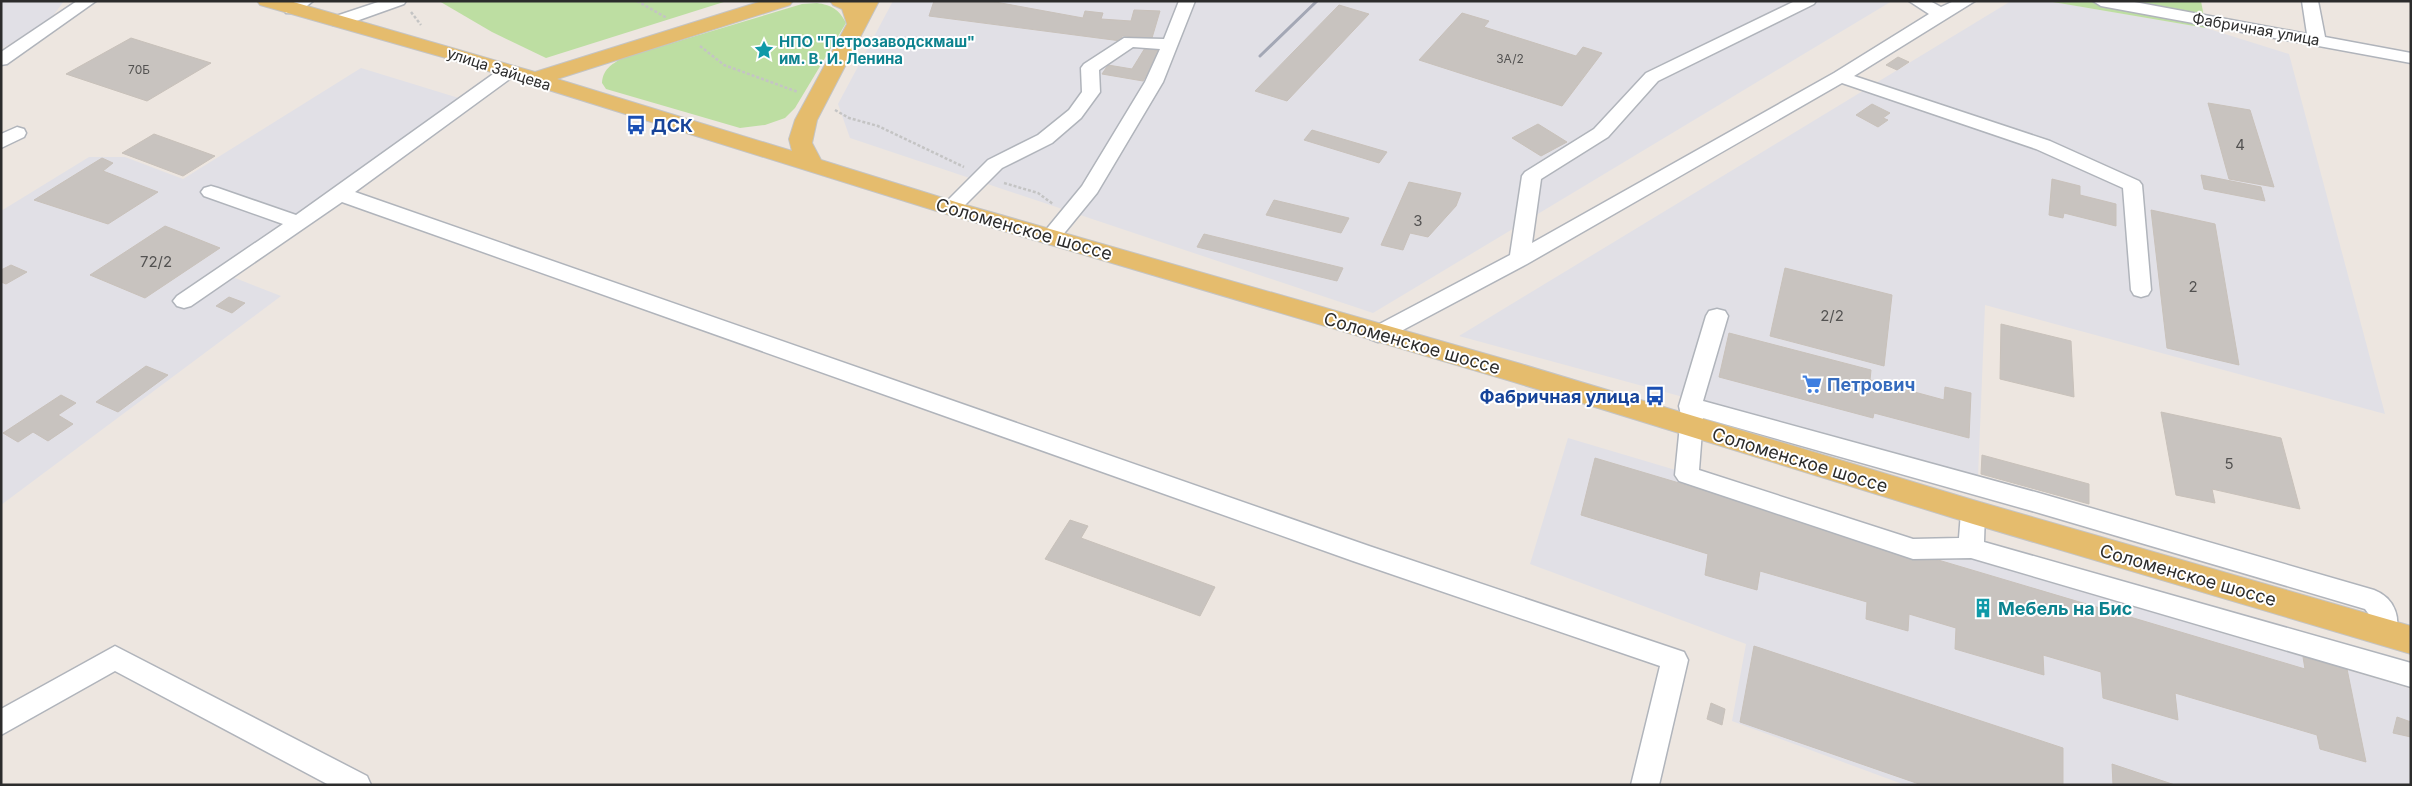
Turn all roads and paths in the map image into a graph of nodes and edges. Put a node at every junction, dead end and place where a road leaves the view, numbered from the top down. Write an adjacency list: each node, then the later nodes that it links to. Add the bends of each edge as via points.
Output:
1 (88, 1): 23 (street)
2 (267, 1): 14 (main road, улица Зайцева)
3 (398, 1): 16 (street)
4 (637, 1): 18 (path, via 674,23)
5 (783, 1): 18 (main road)
6 (840, 1): 17 (main road, via 851,6)
7 (869, 1): 17 (main road)
8 (1187, 1): 20 (street)
9 (1808, 1): 38 (street, via 1652,77 1601,133 1532,176)
10 (1917, 1): 15 (street)
11 (1967, 1): 15 (street)
12 (2101, 1): 19 (street, Фабричная улица)
13 (2310, 1): 19 (street)
14 (298, 5): 16 (main road, улица Зайцева)
15 (1941, 14): 25 (street)
16 (339, 21): 24 (main road, улица Зайцева)
17 (856, 23): 28 (main road)
18 (682, 32): 21 (main road); 28 (path, via 724,65)
19 (2317, 40): 22 (street, Фабричная улица)
20 (1170, 44): 31 (street, via 1130,42 1090,68 1092,92 1075,114 1045,138 995,164); 35 (street, via 1154,82 1090,189)
21 (614, 54): 26 (main road); 27 (main road, via 590,72 586,83)
22 (2411, 58)
23 (1, 60)
24 (509, 71): 26 (main road, улица Зайцева); 33 (street)
25 (1840, 77): 38 (street); 39 (street, via 2044,145 2132,185)
26 (532, 80): 27 (main road, улица Зайцева)
27 (590, 97): 29 (main road, улица Зайцева)
28 (811, 110): 29 (main road, via 780,132 758,138); 30 (main road, via 799,140 802,151); 31 (path, via 878,126)
29 (730, 139): 30 (main road, Соломенское шоссе)
30 (812, 164): 34 (main road, Соломенское шоссе)
31 (984, 176): 34 (street); 35 (path, via 1038,193)
32 (211, 192): 36 (street)
33 (340, 194): 36 (street); 50 (street, via 1352,550 1675,660)
34 (952, 208): 37 (main road, Соломенское шоссе)
35 (1068, 214): 37 (street)
36 (297, 222): 40 (street)
37 (1050, 237): 42 (main road, Соломенское шоссе)
38 (1520, 259): 42 (street)
39 (2141, 290)
40 (184, 301)
41 (1717, 316): 43 (street)
42 (1378, 334): 43 (main road, Соломенское шоссе)
43 (1690, 416): 44 (main road, Соломенское шоссе); 45 (street, via 1687,475 1913,549); 46 (street, via 2039,503 2374,601)
44 (1973, 512): 45 (street); 46 (main road, Соломенское шоссе)
45 (1971, 548): 47 (street)
46 (2397, 636)
47 (2411, 675)
48 (1, 723): 49 (street, via 116,658)
49 (357, 785)
50 (1645, 785)

